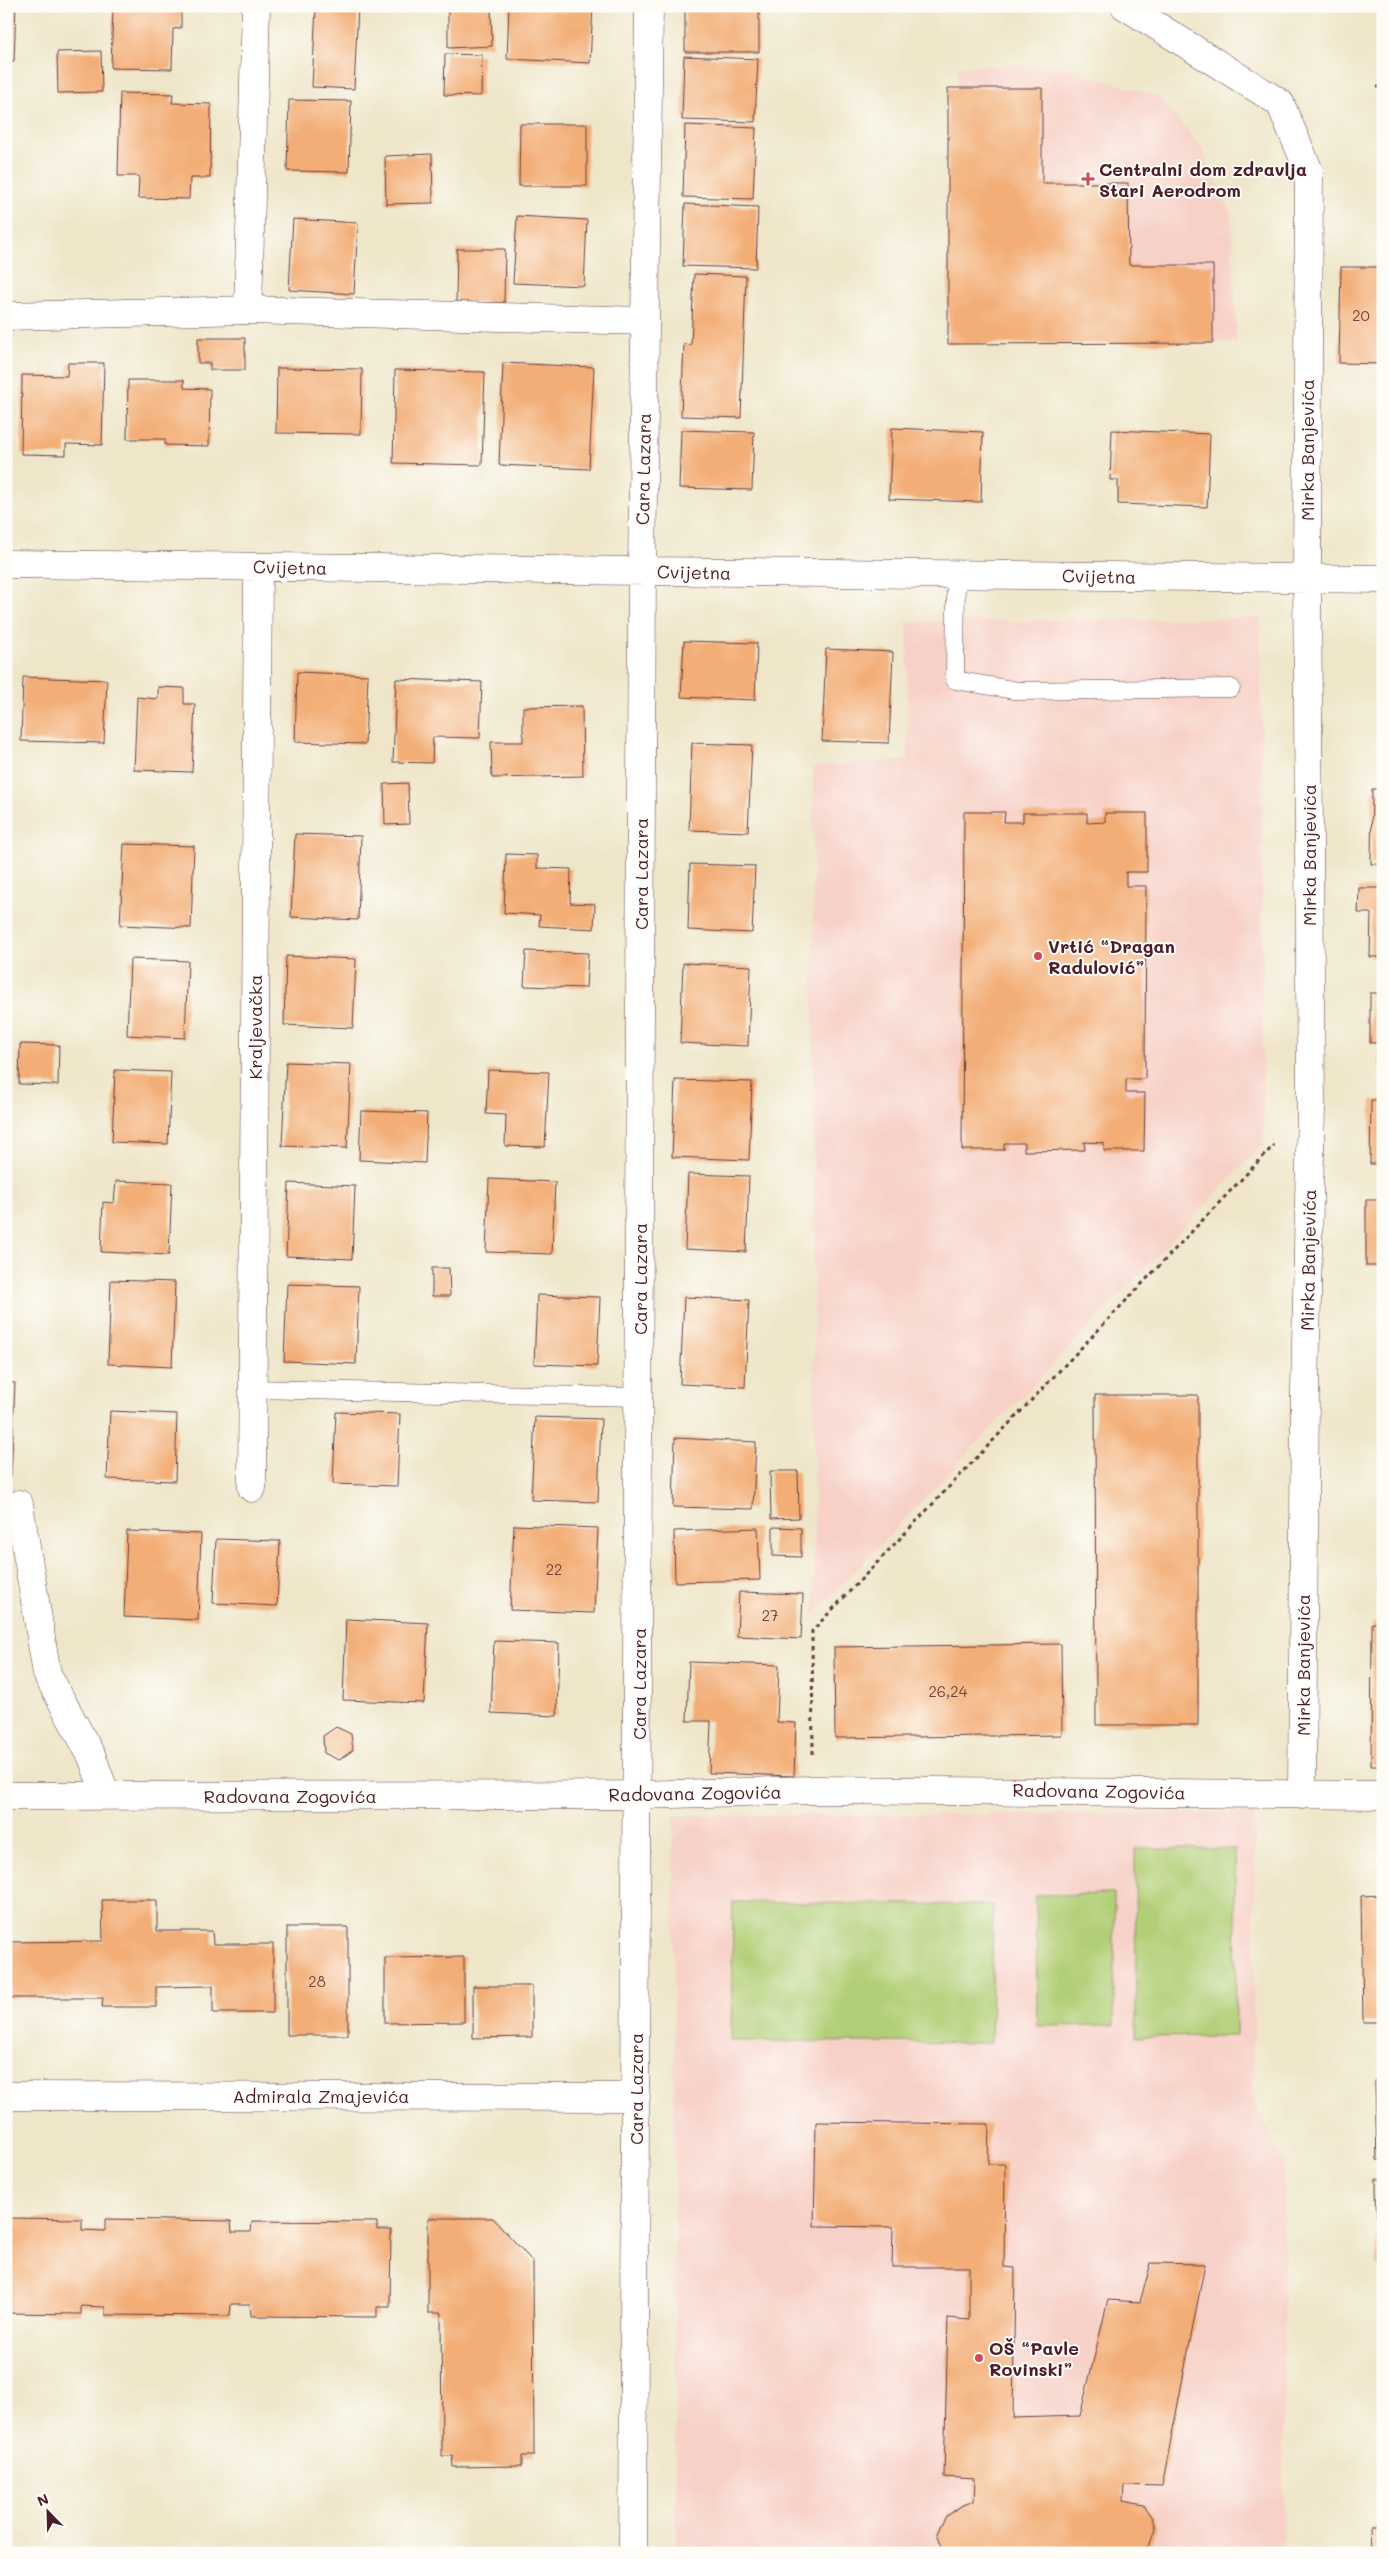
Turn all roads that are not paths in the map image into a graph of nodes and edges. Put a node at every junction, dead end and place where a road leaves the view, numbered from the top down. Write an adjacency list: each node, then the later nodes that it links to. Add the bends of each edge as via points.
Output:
1 (256, 6): 4 (street)
2 (649, 6): 6 (street, Cara Lazara)
3 (1125, 6): 11 (street, Mirka Banjevića, via 1280,103 1309,171)
4 (248, 310): 5 (street); 6 (street)
5 (6, 316)
6 (645, 321): 9 (street, Cara Lazara)
7 (6, 564): 8 (street, Cvijetna)
8 (258, 567): 9 (street, Cvijetna); 14 (street, Kraljevačka)
9 (642, 571): 10 (street, Cvijetna); 15 (street, Cara Lazara)
10 (956, 574): 11 (street, Cvijetna); 13 (lane, via 955,680 1019,691)
11 (1307, 579): 12 (street, Cvijetna); 19 (street, Mirka Banjevića, via 1311,1106)
12 (1383, 579)
13 (1231, 688)
14 (252, 1390): 15 (lane); 16 (street, Kraljevačka)
15 (639, 1397): 18 (street, Cara Lazara)
16 (252, 1488)
17 (19, 1504): 22 (street, via 47,1674 92,1757)
18 (638, 1795): 19 (street, Radovana Zogovića, via 813,1790 1078,1790); 22 (street, Radovana Zogovića); 24 (street, Cara Lazara)
19 (1302, 1795): 20 (street, Radovana Zogovića)
20 (1383, 1795)
21 (6, 1796): 22 (street, Radovana Zogovića)
22 (106, 1796)
23 (6, 2096): 24 (street, Admirala Zmajevića)
24 (636, 2097): 25 (street, Cara Lazara)
25 (634, 2553)

